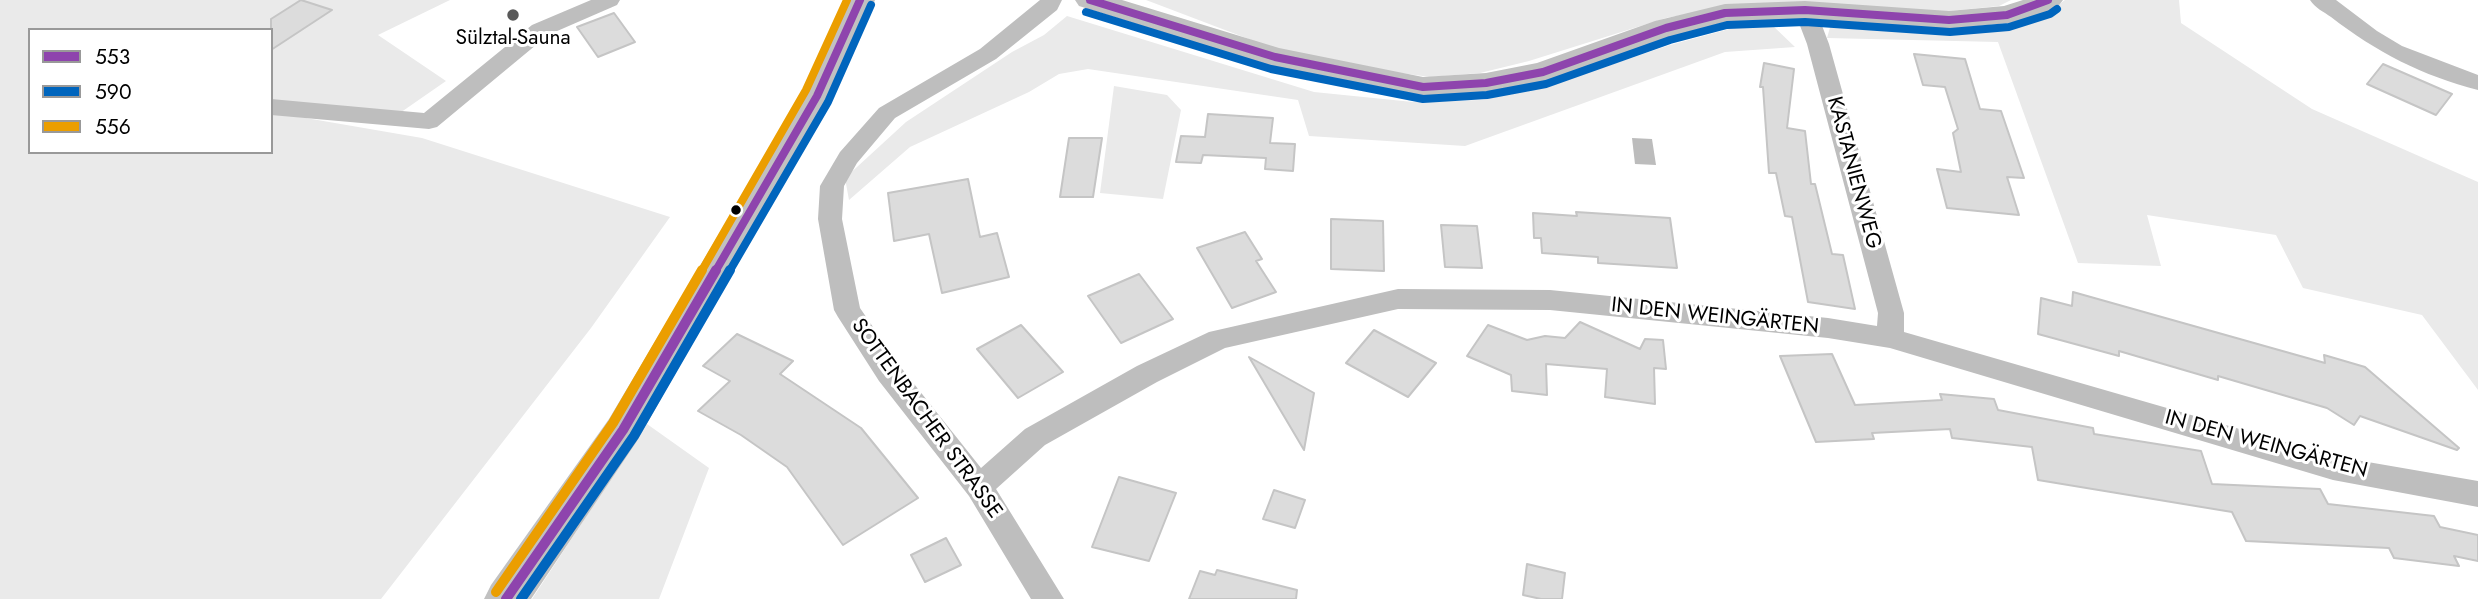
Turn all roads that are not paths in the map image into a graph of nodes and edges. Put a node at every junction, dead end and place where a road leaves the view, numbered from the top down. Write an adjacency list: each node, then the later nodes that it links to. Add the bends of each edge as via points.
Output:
1 (609, 0): 9 (street, via 540,30 429,121)
2 (860, 0): 13 (main road, via 817,96 748,218 622,429)
3 (1052, 0): 11 (street, SOTTENBACHER STRASSE, via 1021,31 988,54 887,113 848,158 832,186 830,219 847,310 888,373)
4 (1090, 0): 7 (main road, via 1275,57 1423,87 1486,83 1543,72 1666,28 1725,13)
5 (2048, 0): 7 (main road, via 2007,15 1950,20)
6 (2321, 0): 8 (street, via 2398,53)
7 (1805, 10): 10 (street, KASTANIENWEG, via 1891,313)
8 (2478, 83)
9 (273, 107)
10 (1890, 338): 11 (street, IN DEN WEINGÄRTEN, via 1550,300 1398,299 1219,339 1035,437); 12 (street, IN DEN WEINGÄRTEN, via 2333,468)
11 (979, 487): 14 (street, SOTTENBACHER STRASSE)
12 (2478, 494)
13 (506, 599)
14 (1048, 599)

